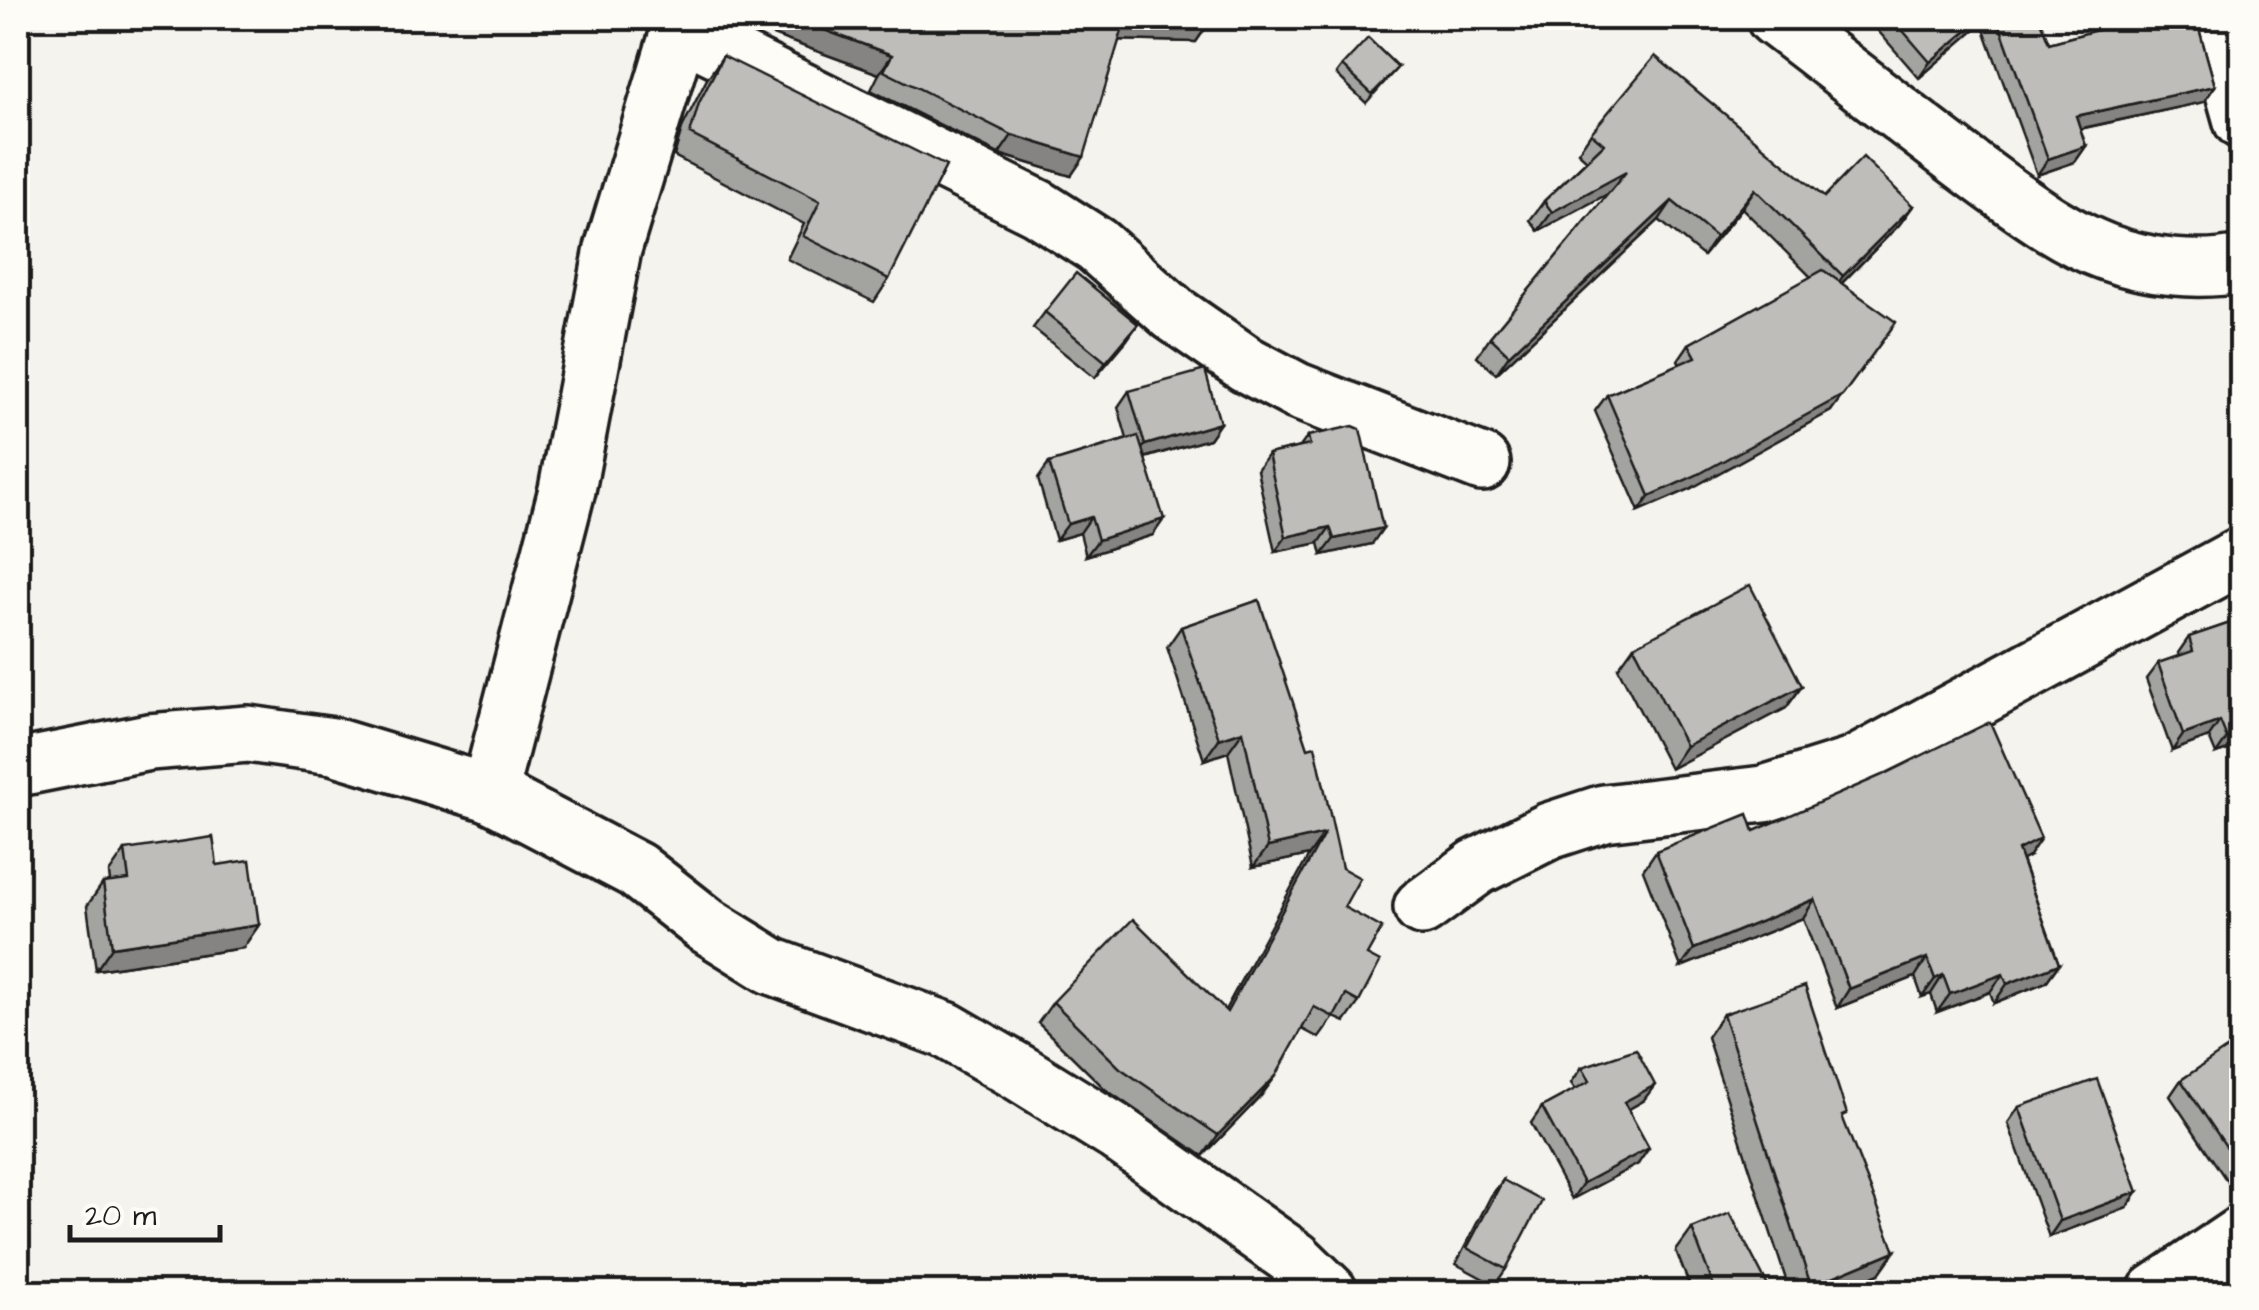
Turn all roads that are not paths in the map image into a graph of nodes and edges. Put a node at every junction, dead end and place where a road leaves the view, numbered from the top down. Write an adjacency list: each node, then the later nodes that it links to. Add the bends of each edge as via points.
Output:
1 (1775, 18): 5 (street, via 2048,223 2106,252 2160,264)
2 (2212, 18): 4 (street)
3 (681, 24): 6 (street, via 1038,208 1246,364); 9 (street, via 614,249 567,490)
4 (2242, 121)
5 (2242, 264)
6 (1482, 463)
7 (2242, 555): 10 (street, via 1854,766 1764,794 1604,813 1477,867)
8 (18, 768): 9 (street, via 148,742 248,734 333,746)
9 (488, 793): 12 (street, via 636,870 772,966 976,1047 1117,1134)
10 (1422, 907)
11 (2242, 1234): 13 (street)
12 (1301, 1282)
13 (2156, 1292)

